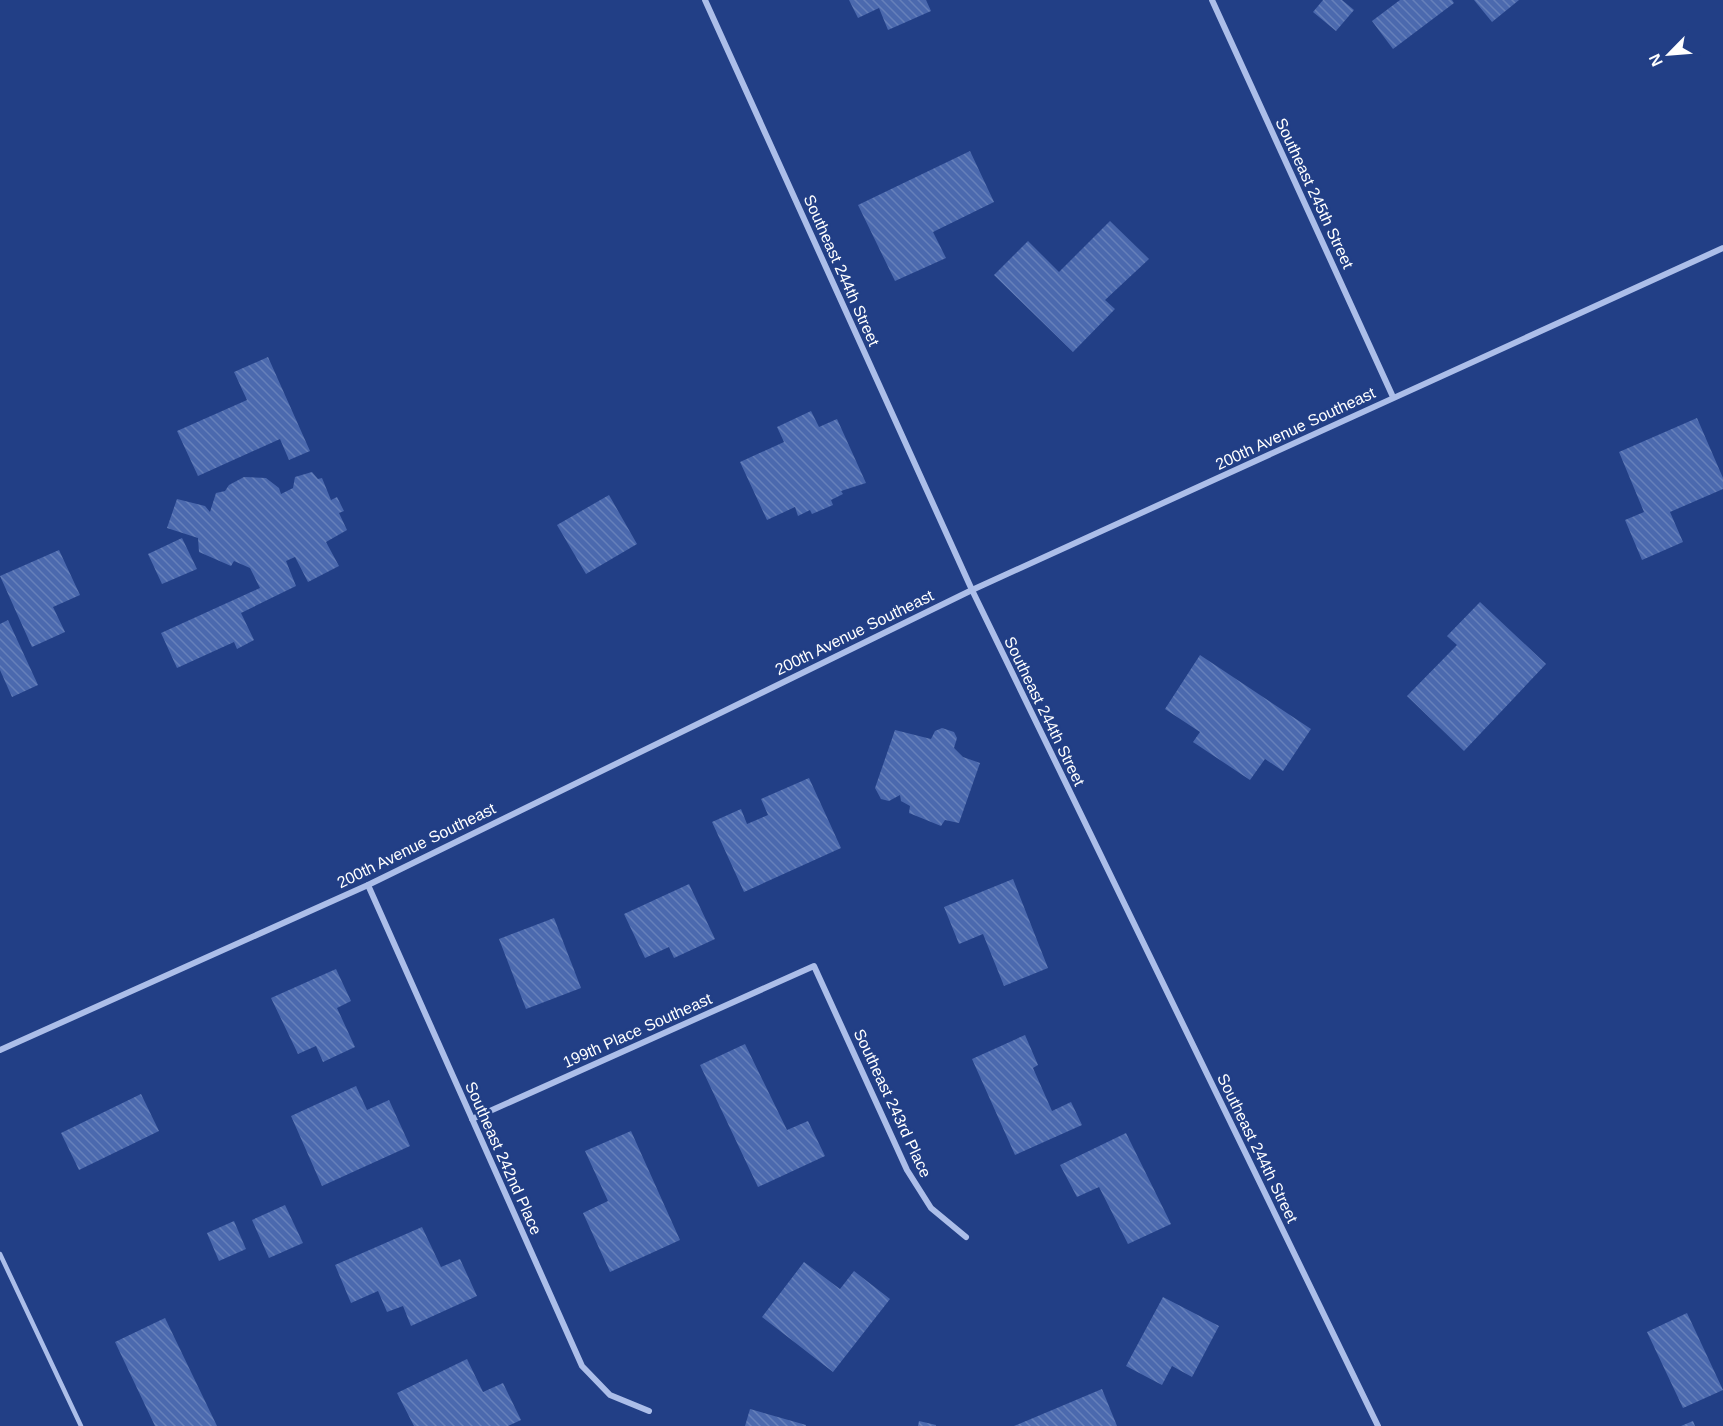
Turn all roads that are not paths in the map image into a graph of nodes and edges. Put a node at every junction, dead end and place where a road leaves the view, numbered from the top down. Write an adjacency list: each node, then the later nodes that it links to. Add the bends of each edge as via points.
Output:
1 (705, 0): 5 (street, Southeast 244th Street)
2 (1212, 0): 4 (street, Southeast 245th Street)
3 (1723, 248): 4 (street, 200th Avenue Southeast)
4 (1393, 397): 5 (street, 200th Avenue Southeast)
5 (972, 590): 6 (street, 200th Avenue Southeast); 14 (street, Southeast 244th Street)
6 (368, 885): 8 (street, 200th Avenue Southeast); 9 (street, Southeast 242nd Place)
7 (814, 966): 9 (street, 199th Place Southeast); 10 (street, Southeast 243rd Place, via 907,1170 931,1209)
8 (0, 1050)
9 (472, 1119): 12 (street, Southeast 242nd Place, via 582,1366 610,1395)
10 (966, 1237)
11 (0, 1254): 13 (lane)
12 (649, 1411)
13 (81, 1426)
14 (1378, 1426)

